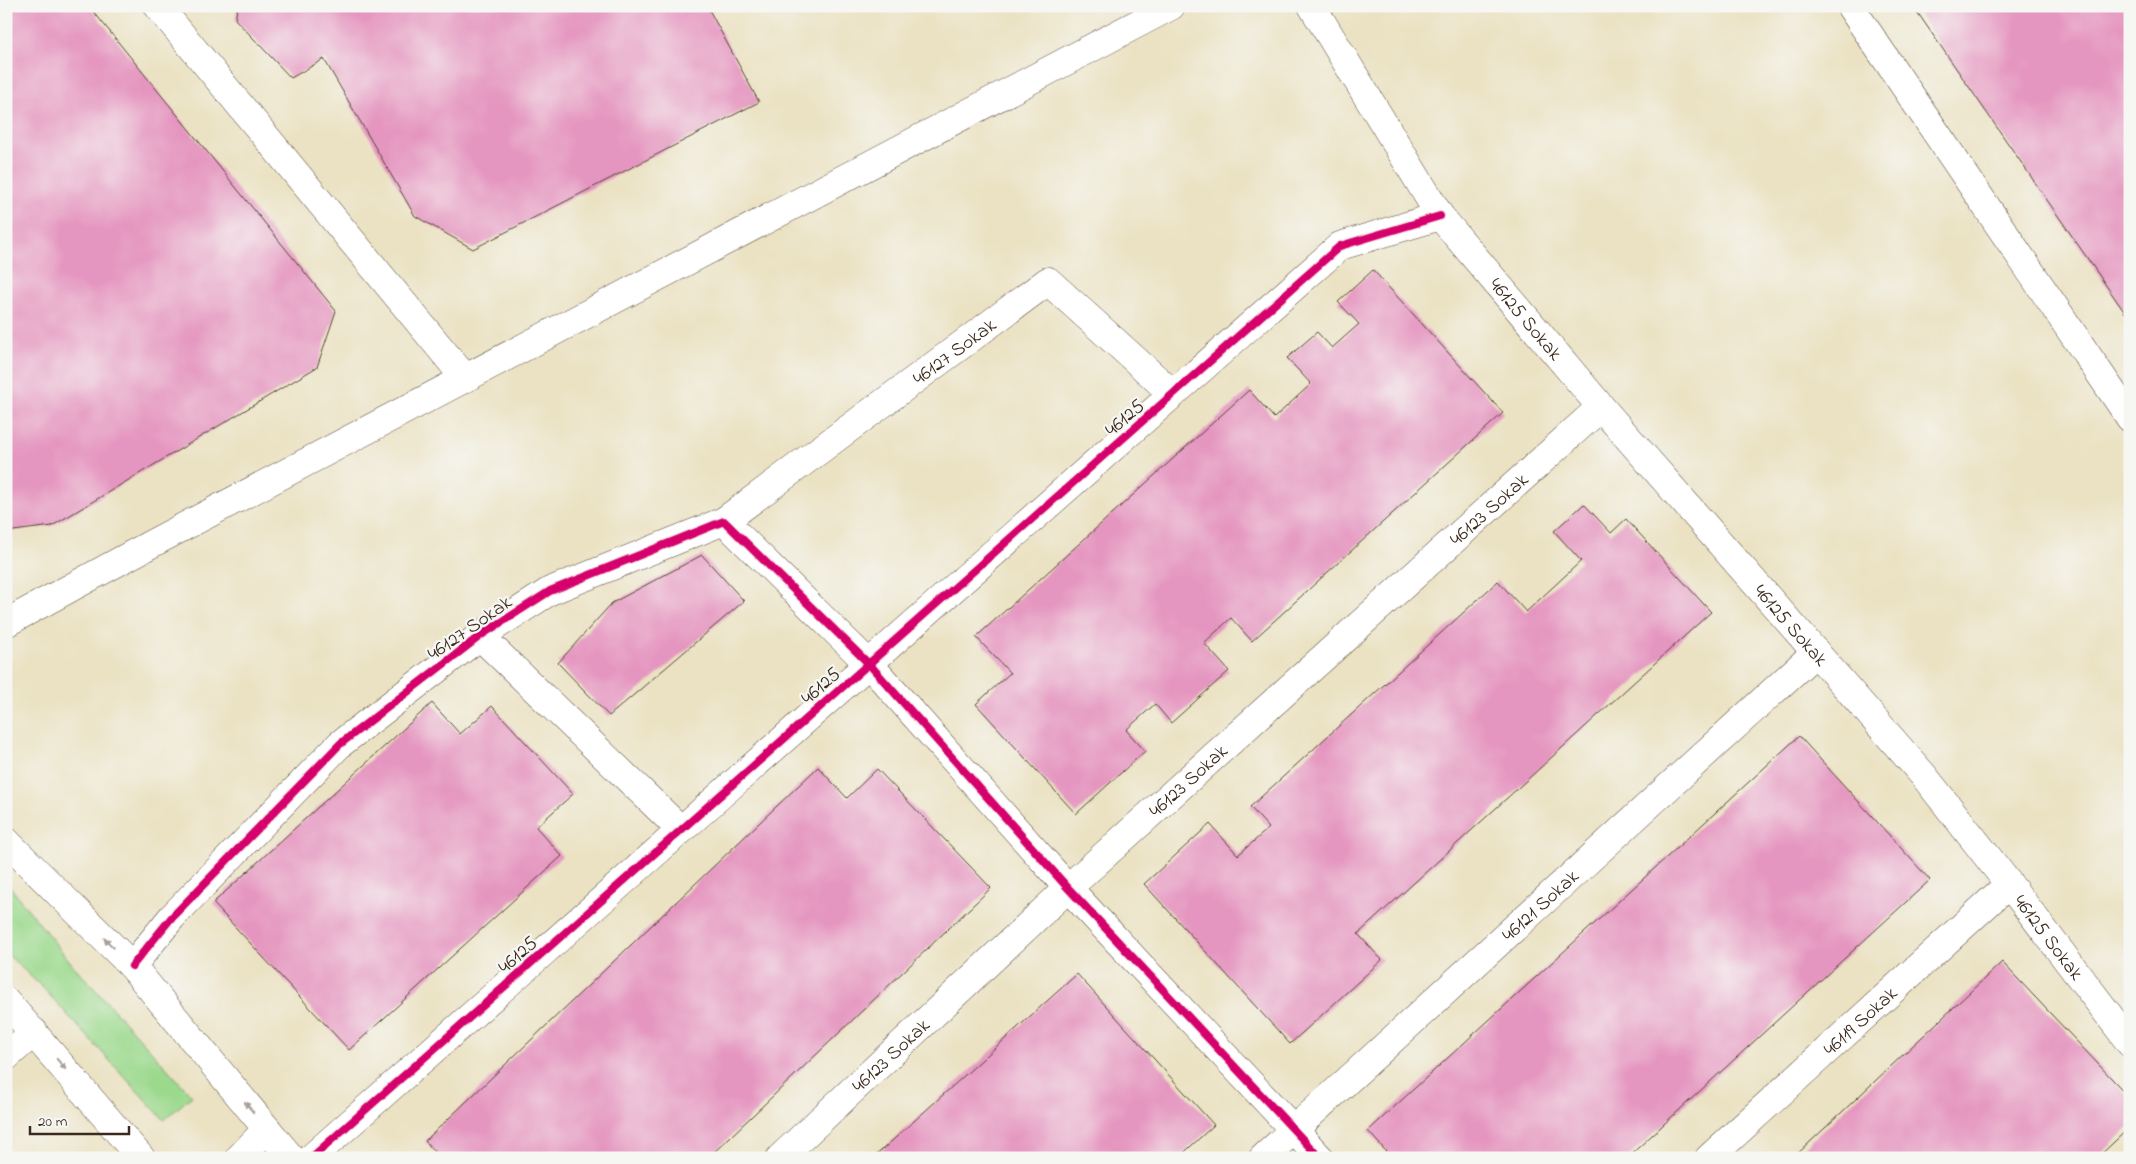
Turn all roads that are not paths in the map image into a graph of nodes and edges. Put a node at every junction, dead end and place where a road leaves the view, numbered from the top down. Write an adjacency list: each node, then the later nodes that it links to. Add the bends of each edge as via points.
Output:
1 (158, 6): 6 (street)
2 (1171, 6): 6 (street)
3 (1312, 6): 5 (street, 46125 Sokak)
4 (1850, 6): 9 (street)
5 (1440, 216): 7 (street, 46125, via 1340,246); 8 (street, 46125 Sokak)
6 (465, 378): 11 (street)
7 (1173, 394): 10 (street, 46127 Sokak, via 1048,281); 14 (street, 46125)
8 (1601, 407): 13 (street, 46125 Sokak); 18 (street, 46123 Sokak)
9 (2130, 418)
10 (724, 521): 12 (street, 46127 Sokak, via 550,590); 14 (street)
11 (6, 623)
12 (480, 636): 15 (street); 19 (street, 46127 Sokak, via 340,744 172,917)
13 (1816, 652): 17 (street, 46125 Sokak, via 1924,776); 25 (street, 46121 Sokak)
14 (869, 664): 15 (street, 46125); 18 (street)
15 (681, 830): 29 (street, 46125)
16 (6, 841): 19 (street, one-way to 16)
17 (2009, 884): 22 (street, 46125 Sokak); 33 (street, 46119 Sokak)
18 (1068, 888): 25 (street); 30 (street, 46123 Sokak)
19 (132, 966): 24 (street, one-way to 19)
20 (6, 1001): 21 (street)
21 (34, 1032): 23 (street); 26 (street, one-way to 26)
22 (2130, 1043)
23 (6, 1056)
24 (267, 1130): 27 (street); 28 (street)
25 (1294, 1130): 31 (street, 46121 Sokak); 32 (street)
26 (141, 1158)
27 (239, 1158)
28 (291, 1158)
29 (311, 1158)
30 (780, 1158)
31 (1263, 1158)
32 (1320, 1158)
33 (1709, 1158)

